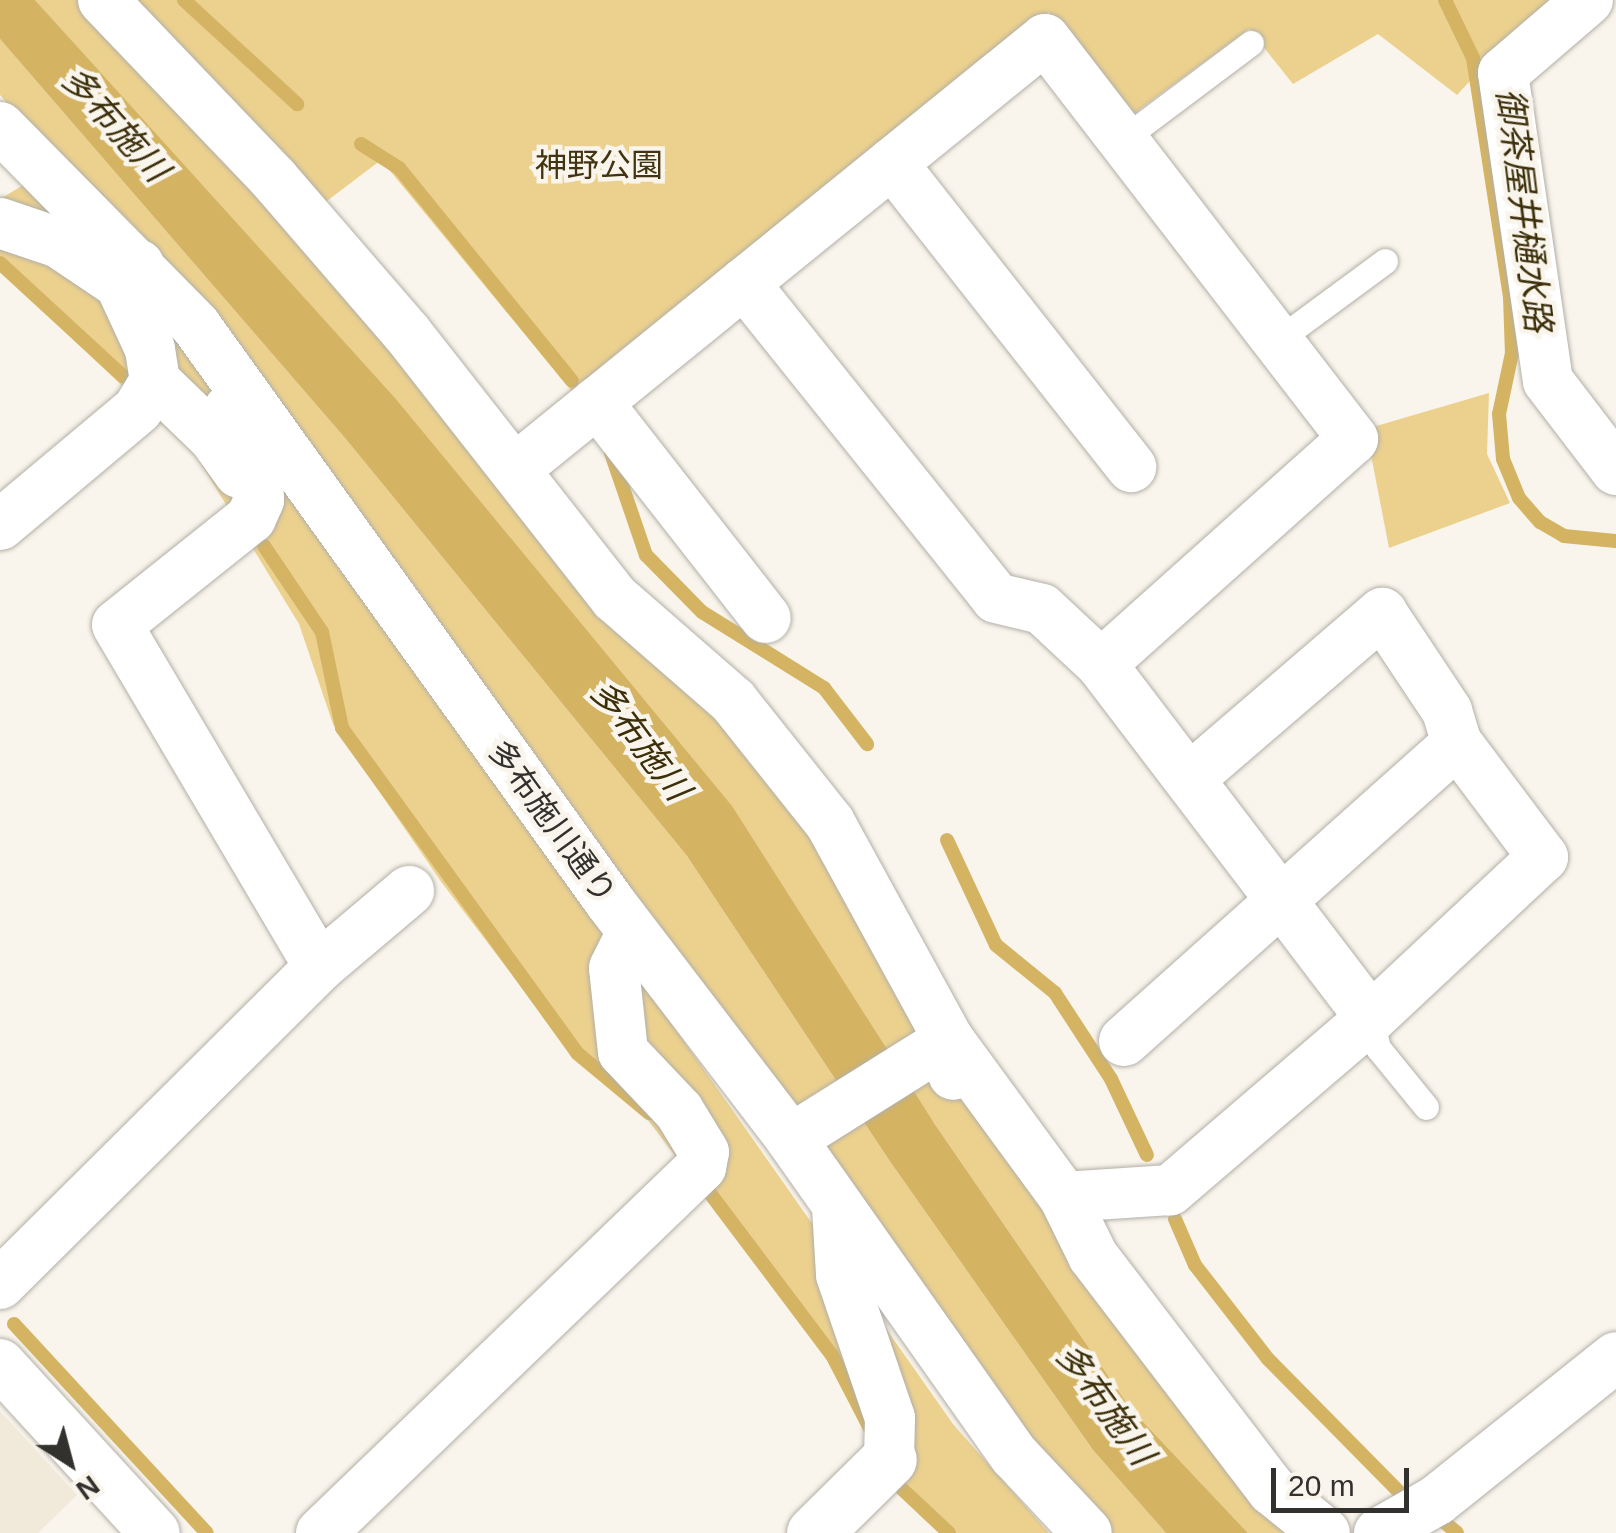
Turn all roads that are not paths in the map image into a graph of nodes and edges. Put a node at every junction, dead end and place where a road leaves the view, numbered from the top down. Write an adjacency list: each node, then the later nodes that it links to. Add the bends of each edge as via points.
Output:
1 (102, 0): 16 (street, via 274,179)
2 (1588, 0): 17 (street, via 1503,73 1548,381)
3 (1251, 44): 5 (lane)
4 (0, 127): 9 (street, 多布施川通り)
5 (1123, 139): 6 (street, via 1045,39); 12 (street)
6 (892, 163): 10 (street); 15 (street)
7 (0, 222): 9 (street)
8 (1385, 261): 12 (lane)
9 (129, 275): 11 (street, 多布施川通り); 13 (street)
10 (744, 283): 14 (street); 21 (street, via 996,598 1042,609)
11 (196, 326): 18 (street, via 212,378 257,460); 26 (street, 多布施川通り)
12 (1278, 340): 21 (street, via 1353,439)
13 (155, 381): 18 (street, via 214,438); 19 (street, via 138,409)
14 (597, 402): 16 (street); 20 (street)
15 (1131, 467)
16 (515, 469): 29 (street, via 615,598 732,702 830,824)
17 (1616, 470)
18 (259, 500): 27 (street, via 251,518 117,625)
19 (0, 525)
20 (766, 618)
21 (1102, 664): 23 (street)
22 (1457, 743): 23 (street, via 1446,711 1382,613); 25 (street); 28 (street, via 1543,857)
23 (1189, 779): 25 (street)
24 (409, 891): 27 (street)
25 (1280, 900): 28 (street); 30 (street)
26 (632, 932): 32 (street, 多布施川通り); 40 (street, via 614,968 622,1052 679,1110 704,1152 701,1167)
27 (318, 967): 35 (street)
28 (1371, 1018): 31 (lane, via 1378,1048); 33 (street, via 1170,1190)
29 (949, 1040): 32 (street); 33 (street); 43 (street, via 958,1108 1172,1408)
30 (1124, 1041)
31 (1426, 1107)
32 (792, 1138): 34 (street, 多布施川通り)
33 (1064, 1197): 44 (street, via 1093,1256 1272,1490)
34 (838, 1207): 38 (street, via 842,1275 890,1418); 42 (street, 多布施川通り, via 1015,1456)
35 (0, 1284)
36 (1616, 1358): 45 (street, via 1437,1500)
37 (0, 1364): 39 (street)
38 (889, 1459): 41 (street)
39 (155, 1533)
40 (321, 1533)
41 (814, 1533)
42 (1087, 1533)
43 (1277, 1533)
44 (1325, 1533)
45 (1379, 1533)

